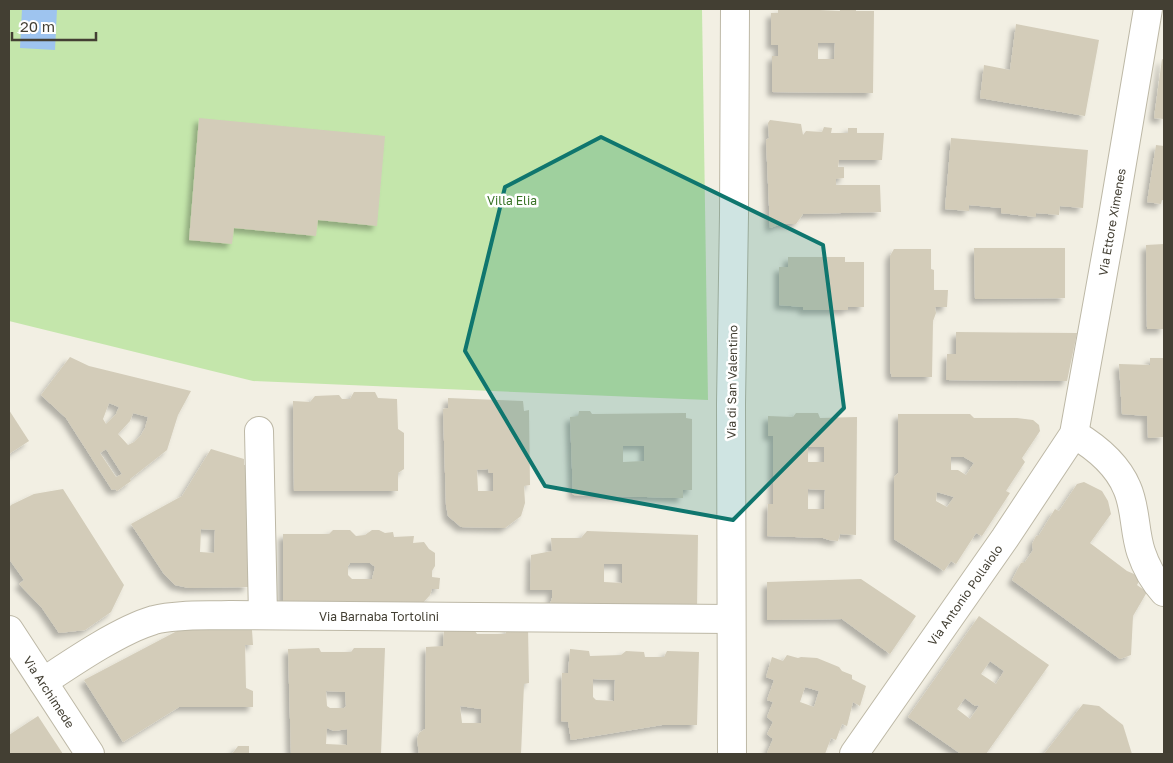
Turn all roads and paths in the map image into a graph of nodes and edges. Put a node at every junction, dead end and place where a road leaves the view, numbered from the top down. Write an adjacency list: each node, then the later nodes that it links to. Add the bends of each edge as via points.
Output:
1 (734, 9): 7 (street, Via di San Valentino)
2 (1148, 9): 4 (street, Via Ettore Ximenes)
3 (259, 431): 6 (street)
4 (1074, 434): 5 (street, via 1112,463 1120,475 1134,510 1140,551 1152,577); 12 (street, Via Antonio Pollaiolo)
5 (1164, 592)
6 (263, 615): 7 (street, Via Barnaba Tortolini); 9 (street, Via Barnaba Tortolini, via 194,616 153,621 107,643)
7 (731, 619): 11 (street, Via di San Valentino)
8 (9, 630): 9 (street, Via Archimede)
9 (43, 682): 10 (street, Via Archimede)
10 (90, 754)
11 (732, 754)
12 (854, 754)

